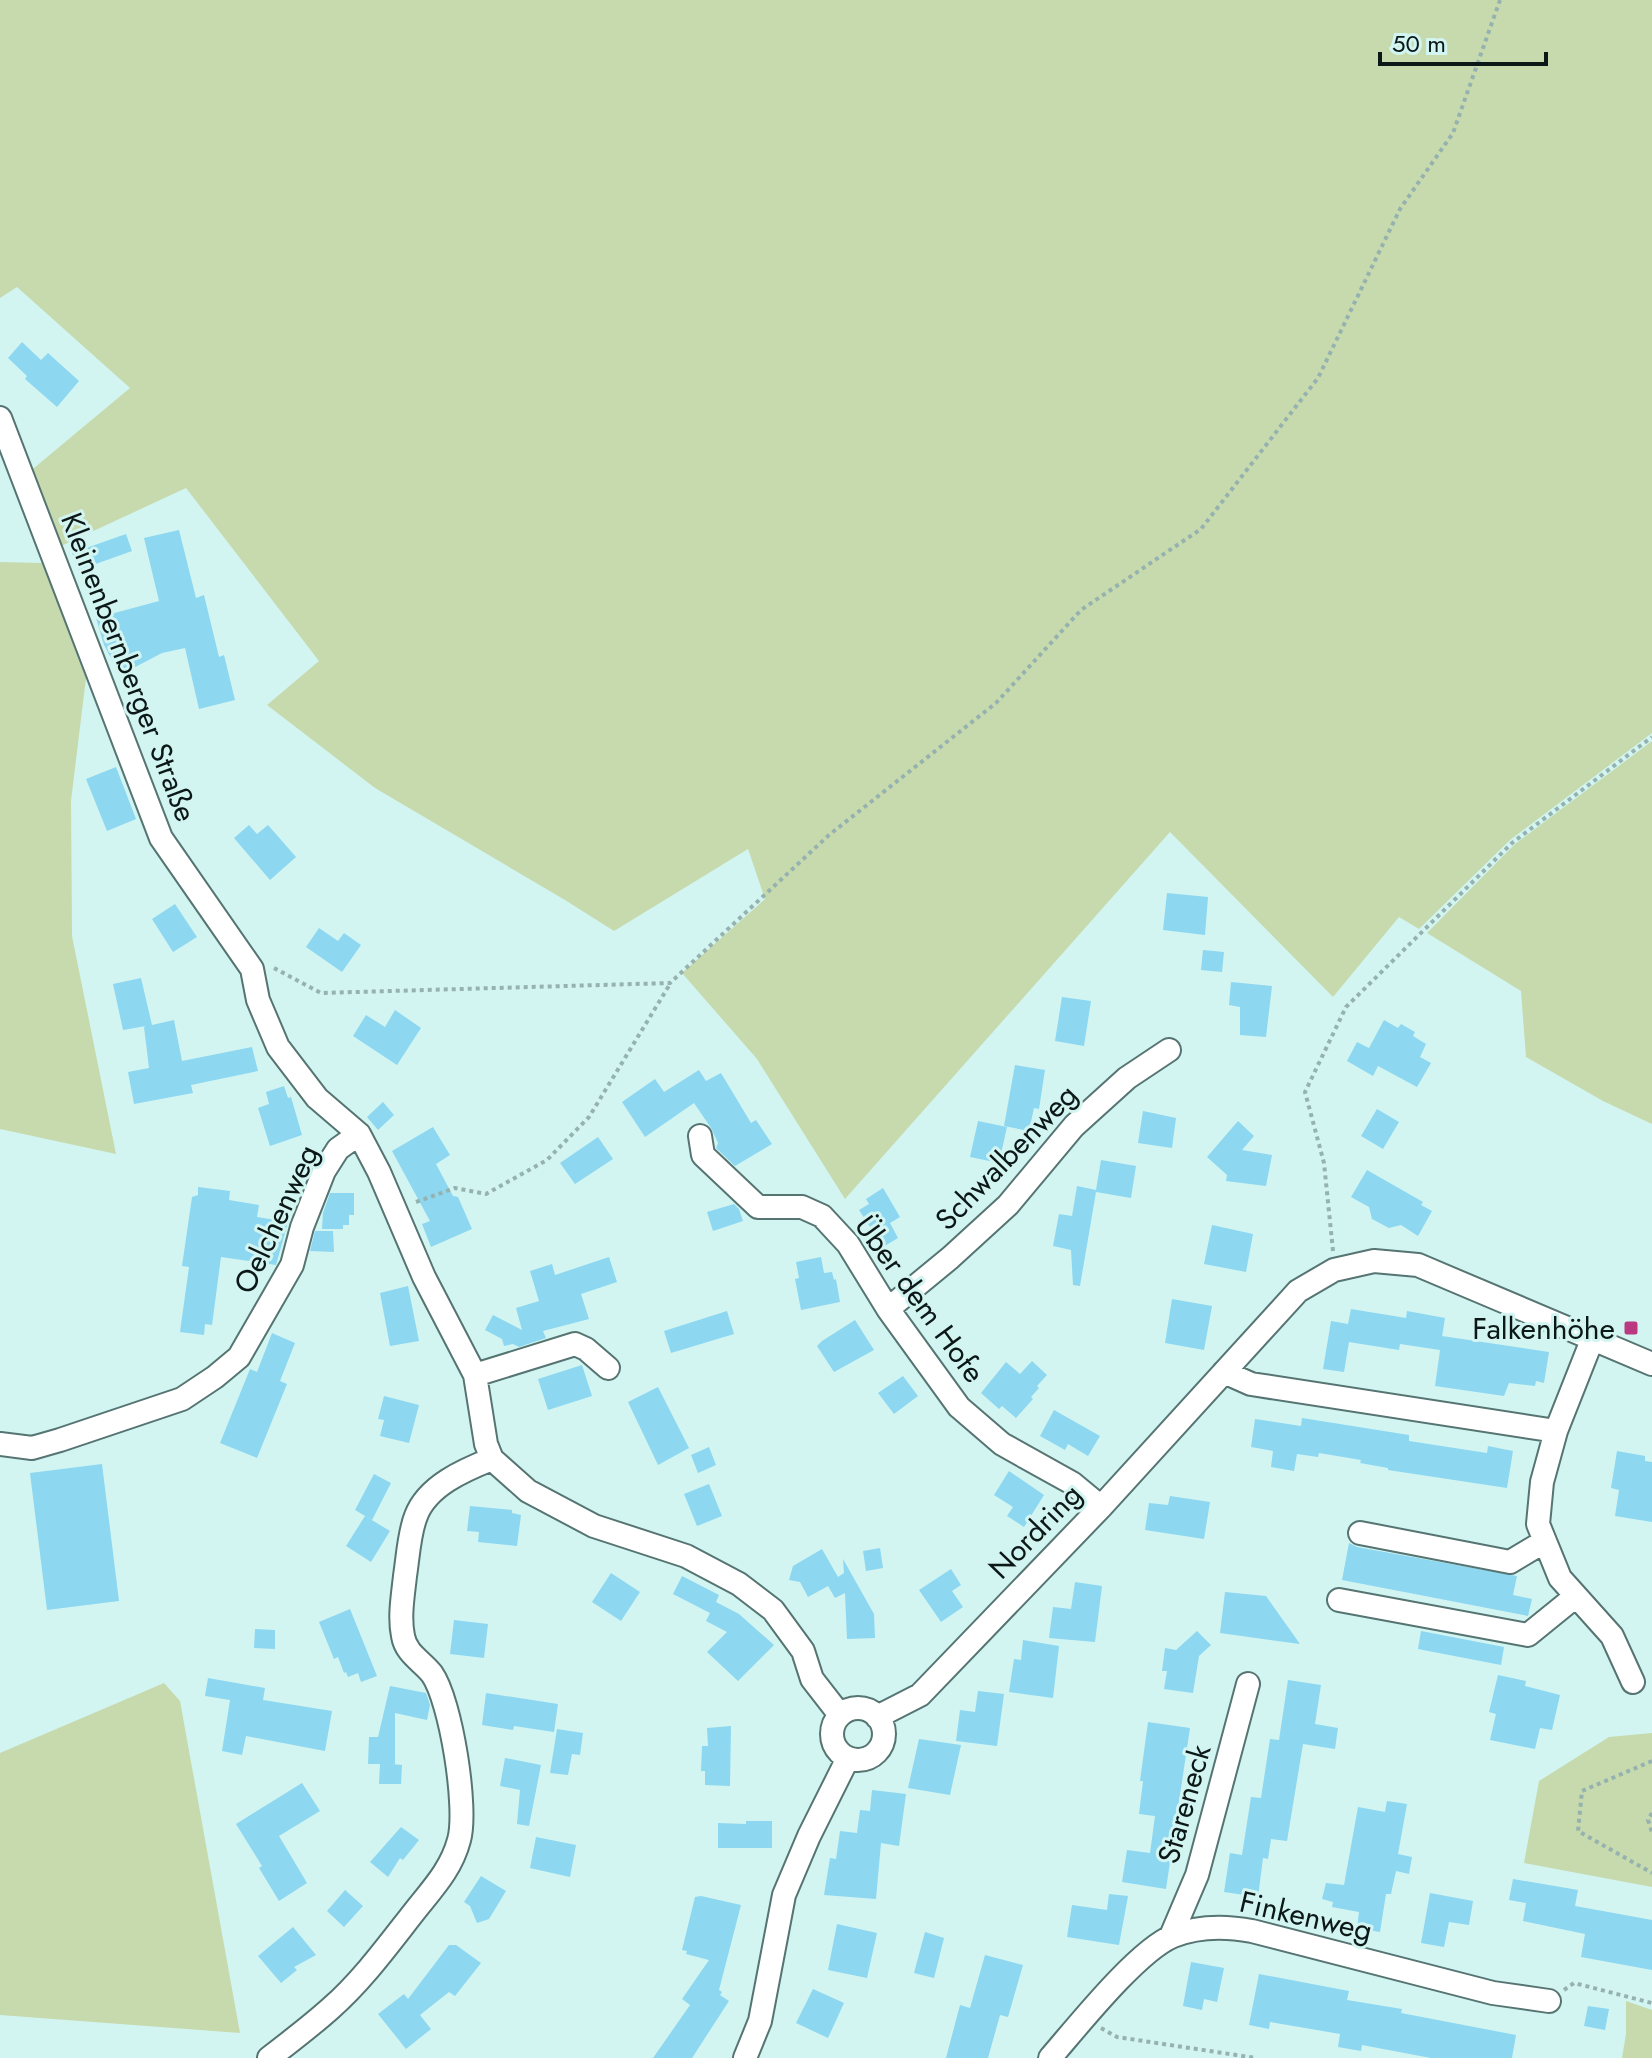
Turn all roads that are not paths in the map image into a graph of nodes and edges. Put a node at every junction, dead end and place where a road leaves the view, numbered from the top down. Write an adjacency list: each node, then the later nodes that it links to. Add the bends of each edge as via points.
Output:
1 (0, 418): 3 (street, Kleinenbernberger Straße, via 161,838 252,969 258,1000 278,1047 317,1098)
2 (1169, 1050): 5 (street, Schwalbenweg, via 1127,1078 1074,1126 1008,1205)
3 (359, 1134): 10 (street, Kleinenbernberger Straße); 12 (street, Oelchenweg, via 338,1149 324,1171 292,1265 239,1357 182,1399 32,1448)
4 (700, 1136): 5 (street, Über dem Hofe, via 703,1155 758,1207 802,1207 822,1216 848,1244)
5 (888, 1309): 14 (street, Über dem Hofe, via 959,1407 1002,1444 1072,1483)
6 (1592, 1340): 7 (street, Nordring); 9 (street, Nordring, via 1418,1265 1374,1261 1334,1270 1298,1291); 11 (street)
7 (1652, 1364)
8 (608, 1368): 10 (street, via 575,1344)
9 (1224, 1372): 11 (street, via 1251,1384); 14 (street, Nordring)
10 (475, 1375): 13 (street, Kleinenbernberger Straße)
11 (1556, 1431): 16 (street, via 1542,1482 1538,1524)
12 (0, 1444)
13 (492, 1459): 21 (street, via 528,1491 594,1526 686,1556 739,1584 773,1610 803,1651 812,1679); 26 (street, via 442,1485 415,1516 401,1615 403,1639 431,1673 449,1715 461,1837 450,1866 401,1929 332,2007)
14 (1101, 1507): 22 (street, Nordring, via 920,1695)
15 (1360, 1533): 16 (street, via 1510,1562)
16 (1545, 1541): 17 (street, via 1560,1578)
17 (1576, 1596): 18 (street, via 1528,1635); 19 (street, via 1612,1636)
18 (1339, 1600)
19 (1633, 1682)
20 (1248, 1684): 24 (street, Stareneck, via 1197,1875)
21 (840, 1715): 22 (street, via 859,1708); 23 (street, via 832,1738)
22 (877, 1717): 23 (street, via 884,1732 879,1749 865,1759)
23 (848, 1758): 27 (street, via 784,1895 760,2021)
24 (1171, 1936): 25 (street, Finkenweg, via 1230,1927 1493,1993); 28 (street, Finkenweg, via 1139,1961)
25 (1549, 2001)
26 (269, 2058)
27 (745, 2058)
28 (1050, 2058)

